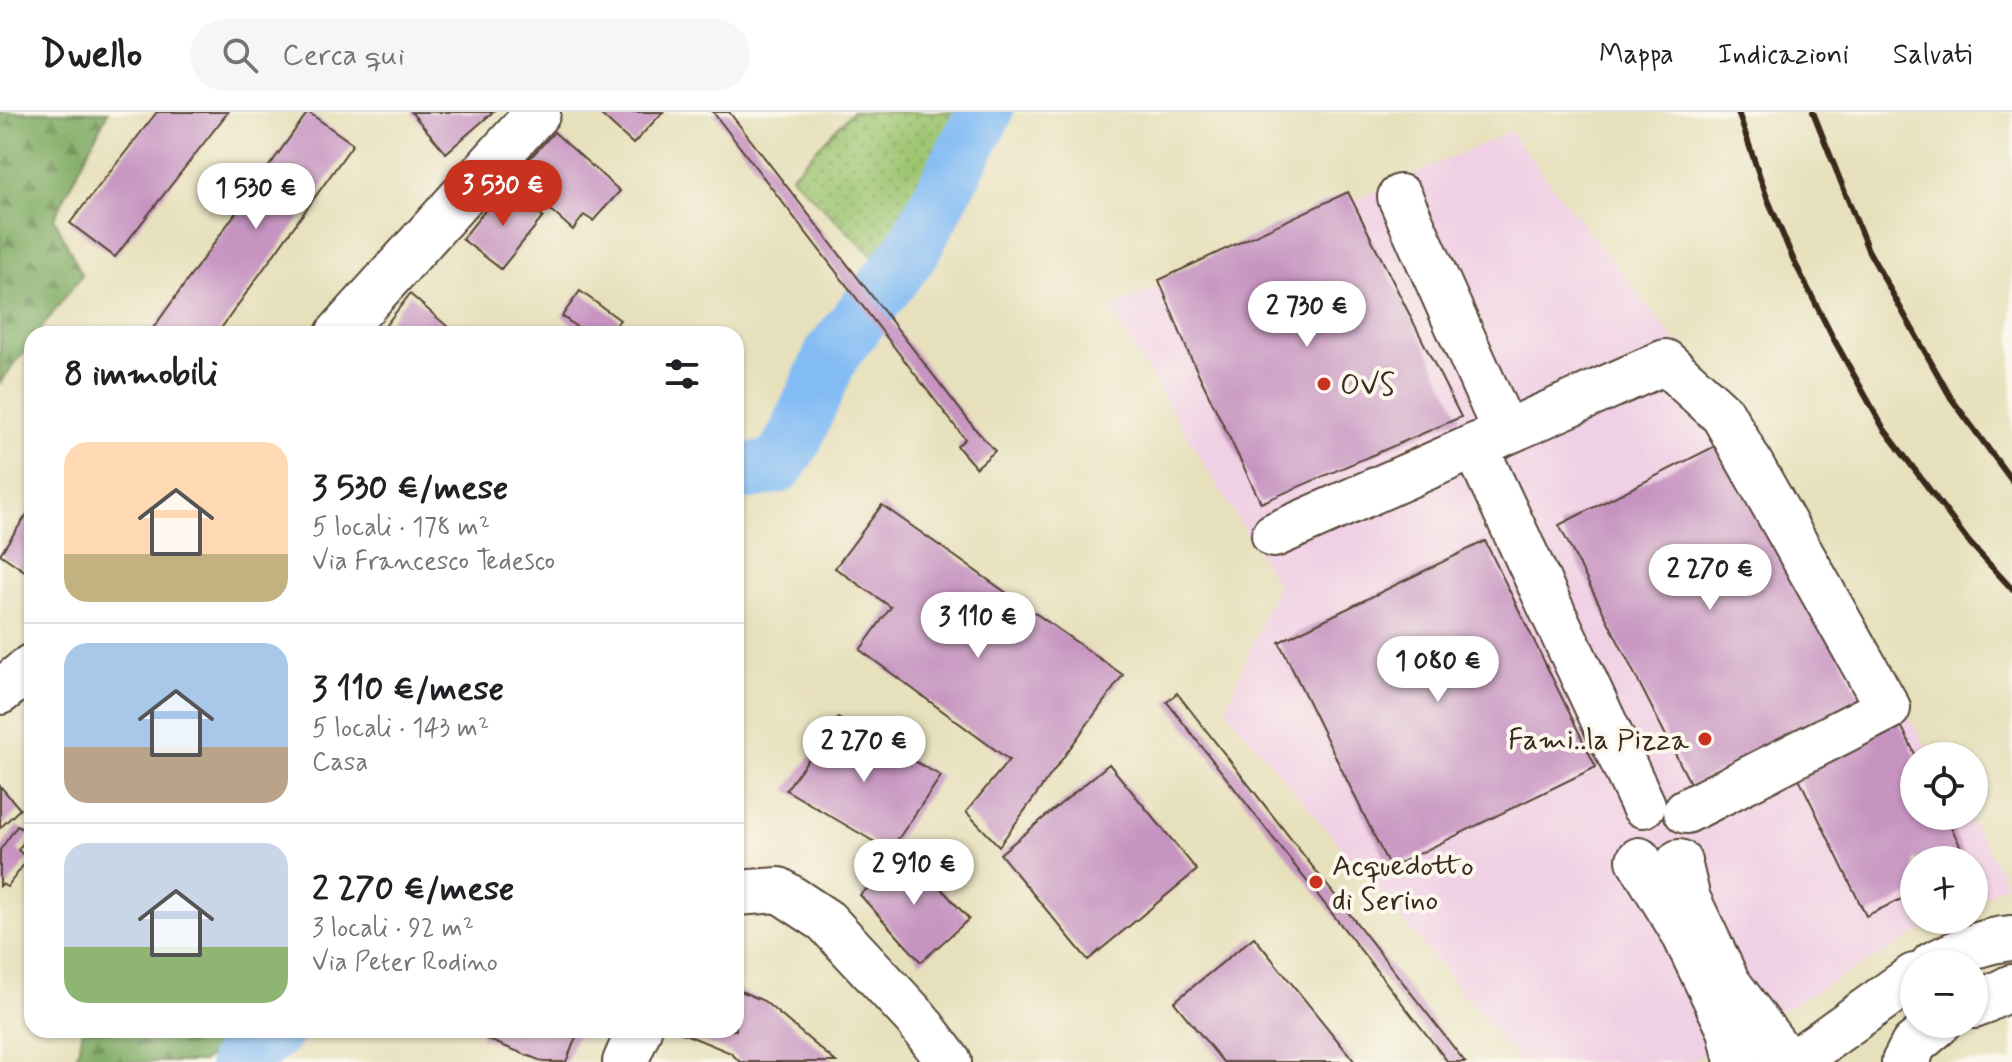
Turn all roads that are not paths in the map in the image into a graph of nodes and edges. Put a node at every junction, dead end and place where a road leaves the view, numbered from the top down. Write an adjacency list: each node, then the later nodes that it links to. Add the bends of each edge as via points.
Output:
1 (538, 112): 3 (street)
2 (1400, 197): 4 (street)
3 (345, 326)
4 (1490, 439): 5 (street); 8 (street); 9 (street, via 1665,362 1723,415 1888,708)
5 (1274, 535)
6 (24, 672): 7 (street)
7 (0, 692)
8 (1643, 805): 9 (street, via 1661,800); 10 (street, via 1628,822 1628,845 1633,853)
9 (1686, 811): 10 (street, via 1695,831 1686,857)
10 (1659, 861): 20 (street, via 1690,946 1730,1030); 21 (street, via 1688,899 1728,983)
11 (744, 892): 19 (street, via 779,890 826,921 916,1018)
12 (2012, 938): 13 (street)
13 (1962, 950)
14 (1900, 986): 22 (street)
15 (2012, 987): 16 (street)
16 (1988, 999)
17 (636, 1038): 18 (street)
18 (625, 1062)
19 (949, 1062)
20 (1737, 1062)
21 (1787, 1062)
22 (1794, 1062)

